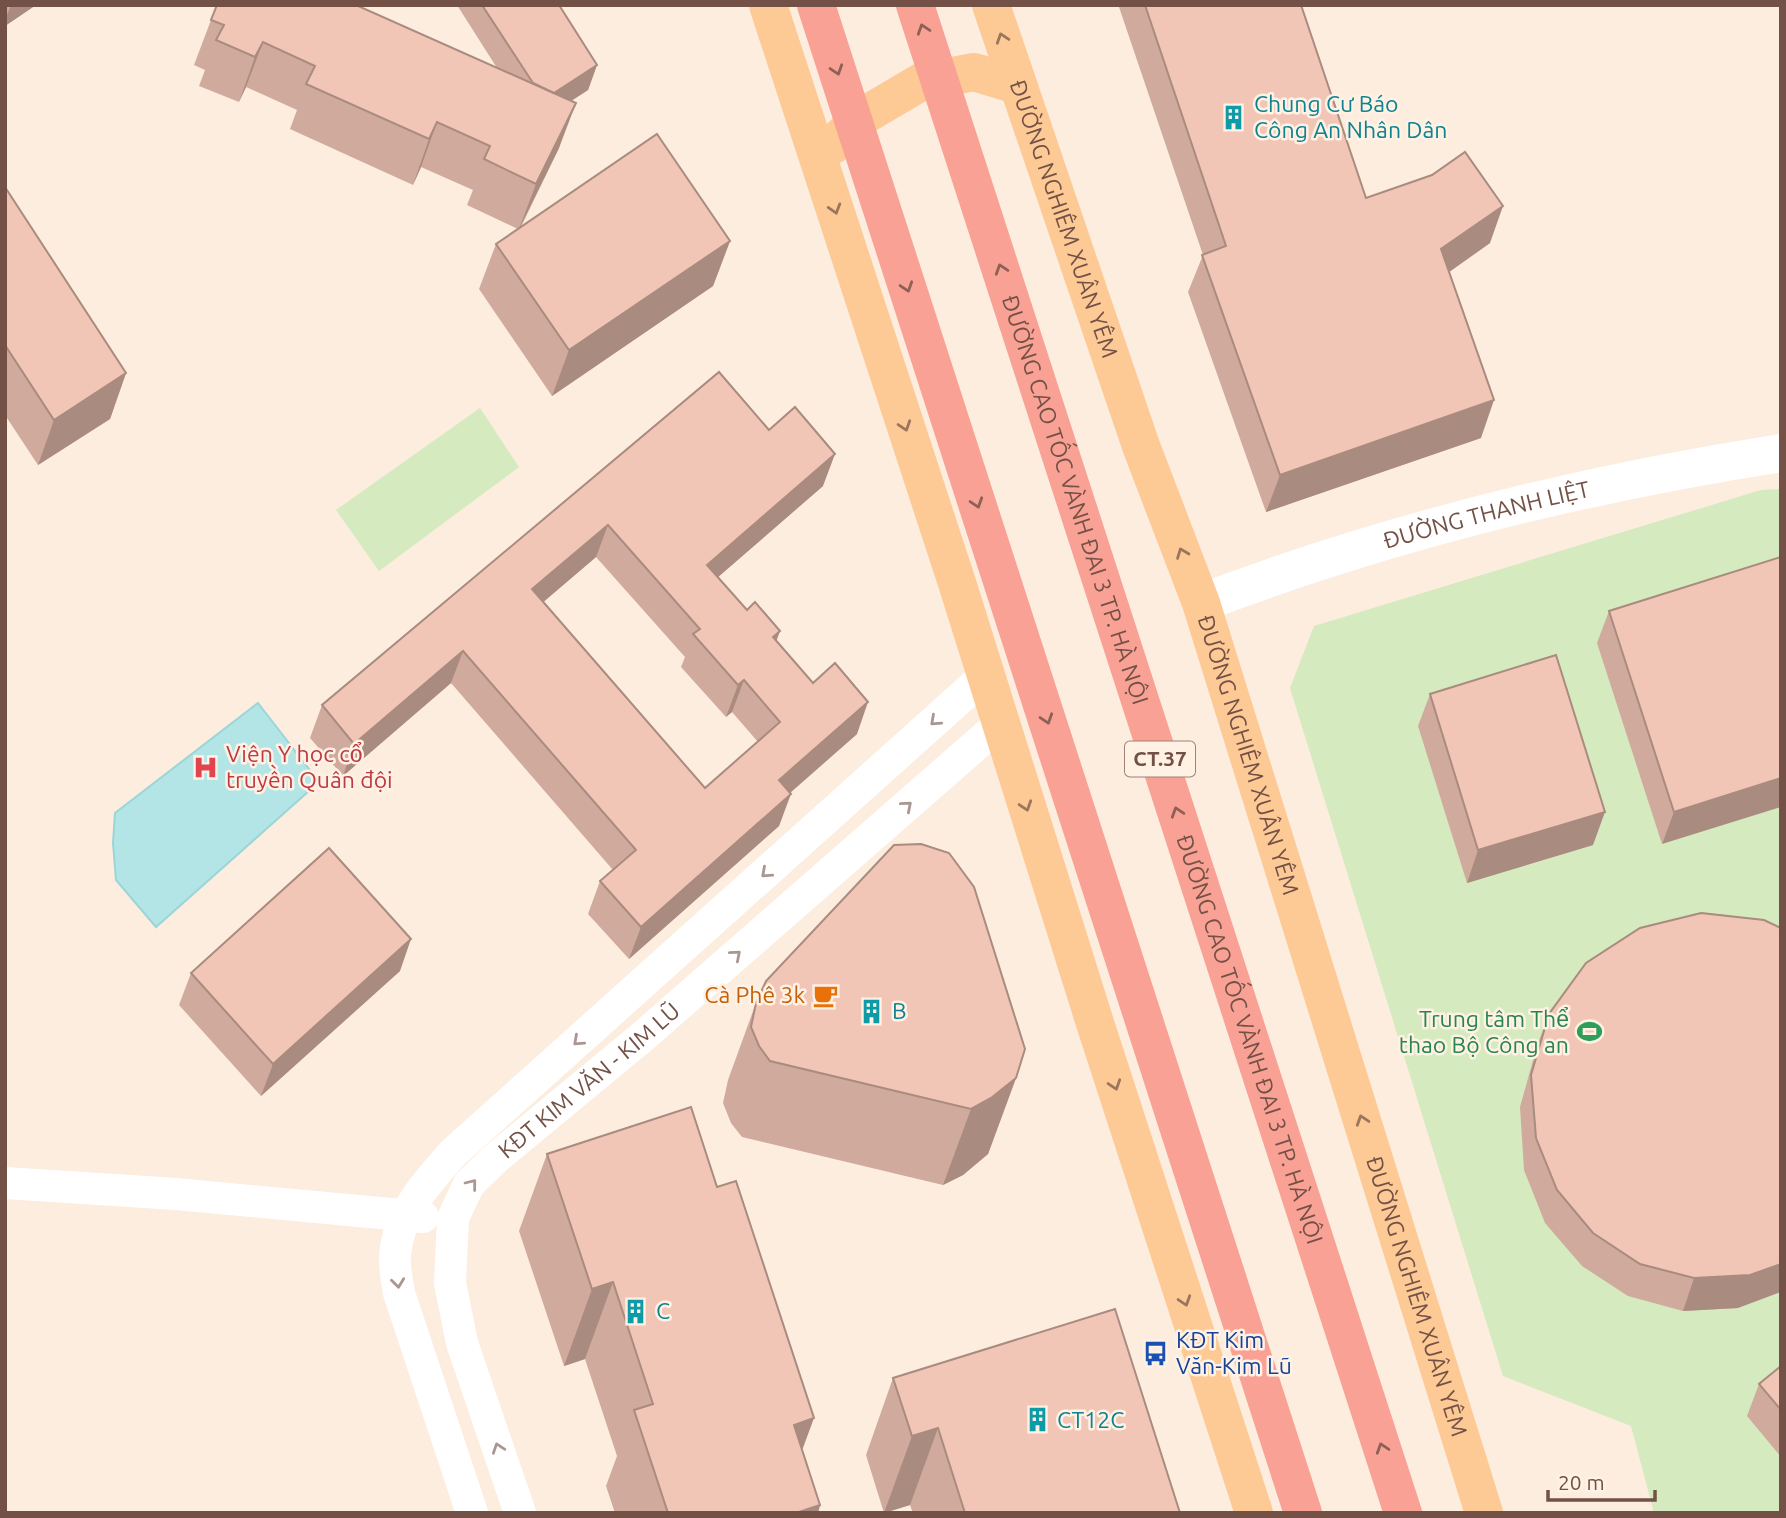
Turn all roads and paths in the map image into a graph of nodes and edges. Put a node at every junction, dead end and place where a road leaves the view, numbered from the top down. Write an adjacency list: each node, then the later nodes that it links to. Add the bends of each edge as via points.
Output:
1 (768, 5): 6 (main road)
2 (816, 5): 19 (highway, one-way to 19)
3 (915, 5): 20 (highway, ĐƯỜNG CAO TỐC VÀNH ĐAI 3 TP. HÀ NỘI / CT.37, one-way to 3)
4 (991, 5): 5 (main road, ĐƯỜNG NGHIÊM XUÂN YÊM, one-way to 4)
5 (1017, 85): 6 (main road, via 974,72 921,82 860,118); 8 (main road, ĐƯỜNG NGHIÊM XUÂN YÊM, one-way to 5, via 1141,446)
6 (820, 159): 9 (main road, one-way to 9)
7 (1781, 453): 8 (street, ĐƯỜNG THANH LIỆT, via 1572,491 1281,572)
8 (1201, 603): 21 (main road, ĐƯỜNG NGHIÊM XUÂN YÊM, one-way to 8)
9 (986, 676): 10 (main road); 11 (street, KĐT KIM VĂN - KIM LŨ, one-way to 11)
10 (1000, 724): 12 (street, KĐT KIM VĂN - KIM LŨ, one-way to 10); 18 (main road, one-way to 18)
11 (612, 1010): 12 (street); 14 (street, KĐT KIM VĂN - KIM LŨ, one-way to 14, via 453,1153)
12 (641, 1038): 15 (street, KĐT KIM VĂN - KIM LŨ, one-way to 12, via 469,1184)
13 (5, 1183): 14 (street)
14 (404, 1216): 15 (street); 16 (street, KĐT KIM VĂN - KIM LŨ, one-way to 16, via 395,1256 399,1293)
15 (453, 1218): 17 (street, KĐT KIM VĂN - KIM LŨ, one-way to 15, via 462,1343 450,1283)
16 (472, 1513)
17 (520, 1513)
18 (1254, 1513)
19 (1303, 1513)
20 (1403, 1513)
21 (1484, 1513)

